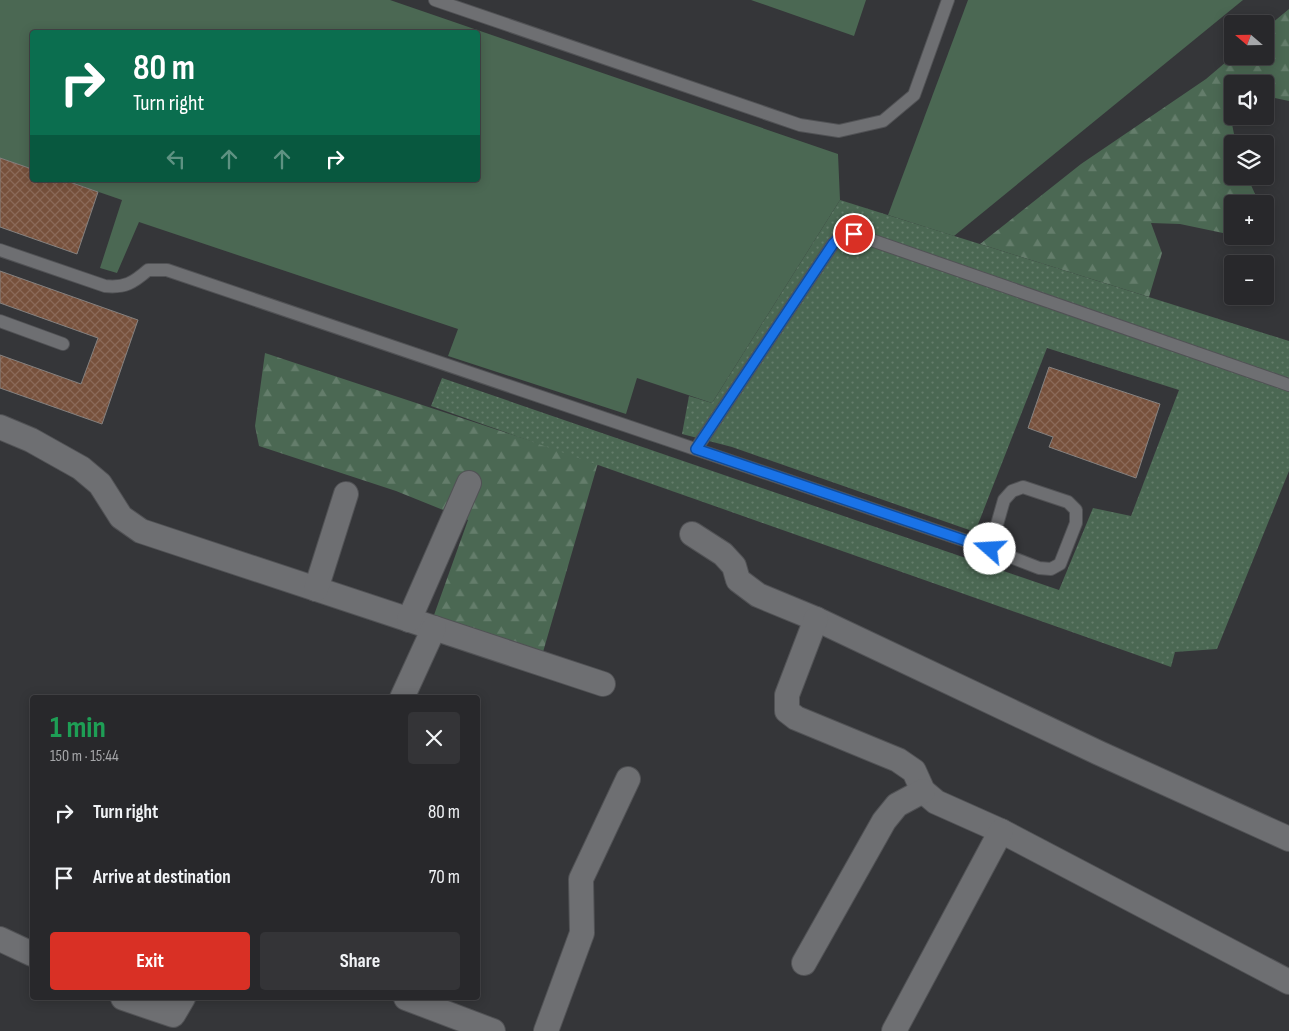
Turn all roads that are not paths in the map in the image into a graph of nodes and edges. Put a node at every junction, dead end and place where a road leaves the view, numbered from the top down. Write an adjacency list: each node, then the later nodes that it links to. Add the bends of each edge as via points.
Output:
1 (435, 0): 2 (lane, via 800,125 839,131 883,122 914,95)
2 (948, 0)
3 (0, 250): 8 (lane, via 105,286 132,284 148,270 167,270)
4 (0, 321): 5 (lane)
5 (63, 344)
6 (1289, 385): 8 (lane, via 854,234 841,236 833,244)
7 (0, 428): 13 (street, via 31,440 81,468 100,484 121,517 141,531)
8 (696, 449): 12 (lane)
9 (469, 483): 15 (street)
10 (346, 494): 13 (street)
11 (692, 534): 14 (street, via 723,554 734,566 738,580 758,595)
12 (990, 549): 12 (lane, via 1004,500 1012,491 1023,488 1068,502 1076,510 1076,524 1060,564 1051,569 1039,568)
13 (316, 589): 15 (street)
14 (816, 619): 20 (street, via 787,695 786,710 796,718 898,760 914,771); 22 (street)
15 (409, 620): 16 (street)
16 (434, 628): 17 (street); 18 (street)
17 (602, 684)
18 (403, 695)
19 (628, 779): 31 (street, via 581,879 582,933)
20 (923, 791): 21 (street, via 936,802); 25 (street, via 897,805 884,821)
21 (1001, 831): 26 (street); 32 (street)
22 (1289, 839)
23 (0, 939): 24 (street)
24 (30, 953)
25 (804, 963)
26 (1289, 982)
27 (130, 1000): 29 (street)
28 (411, 1000): 30 (street)
29 (174, 1015)
30 (493, 1031)
31 (546, 1031)
32 (894, 1031)

